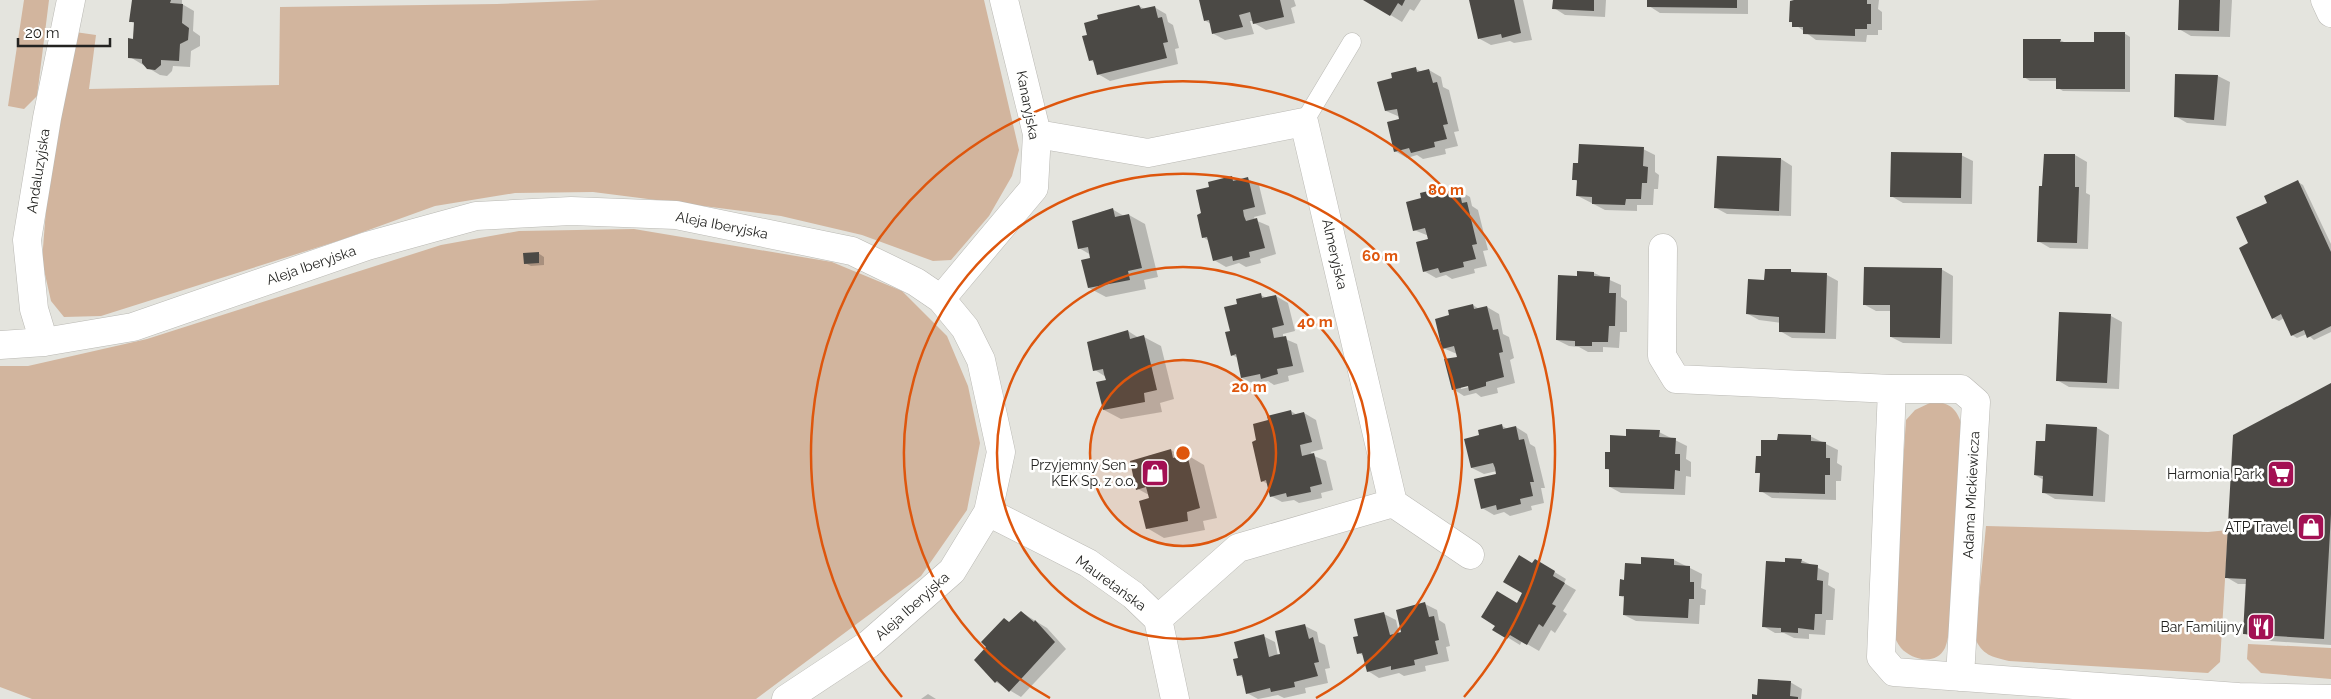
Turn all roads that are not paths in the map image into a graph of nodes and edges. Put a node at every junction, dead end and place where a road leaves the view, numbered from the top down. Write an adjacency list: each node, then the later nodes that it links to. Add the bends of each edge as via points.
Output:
1 (71, 0): 10 (street, Andaluzyjska, via 27,240 34,309)
2 (1004, 0): 7 (street, Kanaryjska)
3 (2325, 0): 4 (street)
4 (2331, 13)
5 (1352, 42): 6 (lane)
6 (1304, 122): 7 (street, via 1148,153); 13 (street, Almeryjska)
7 (1036, 134): 9 (street, Kanaryjska, via 1034,188)
8 (1663, 248): 12 (street, Adama Mickiewicza, via 1662,356 1676,379)
9 (941, 299): 10 (street, Aleja Iberyjska, via 916,282 852,251 676,215 571,211 476,216 367,246 133,327); 14 (street, Aleja Iberyjska, via 965,328 981,360 1001,452)
10 (44, 342): 11 (street, Aleja Iberyjska)
11 (0, 345)
12 (1892, 389): 17 (street, via 1881,657 1894,672); 17 (street, Adama Mickiewicza, via 1961,389 1976,402)
13 (1393, 503): 15 (street); 16 (street, via 1238,548)
14 (988, 512): 16 (street, Mauretańska, via 1088,563 1133,595); 19 (street, Aleja Iberyjska, via 952,571 869,644)
15 (1470, 556)
16 (1158, 619): 20 (street, Mauretańska)
17 (1960, 676): 18 (street)
18 (2238, 698): 21 (street)
19 (786, 699)
20 (1175, 699)
21 (2331, 699)

